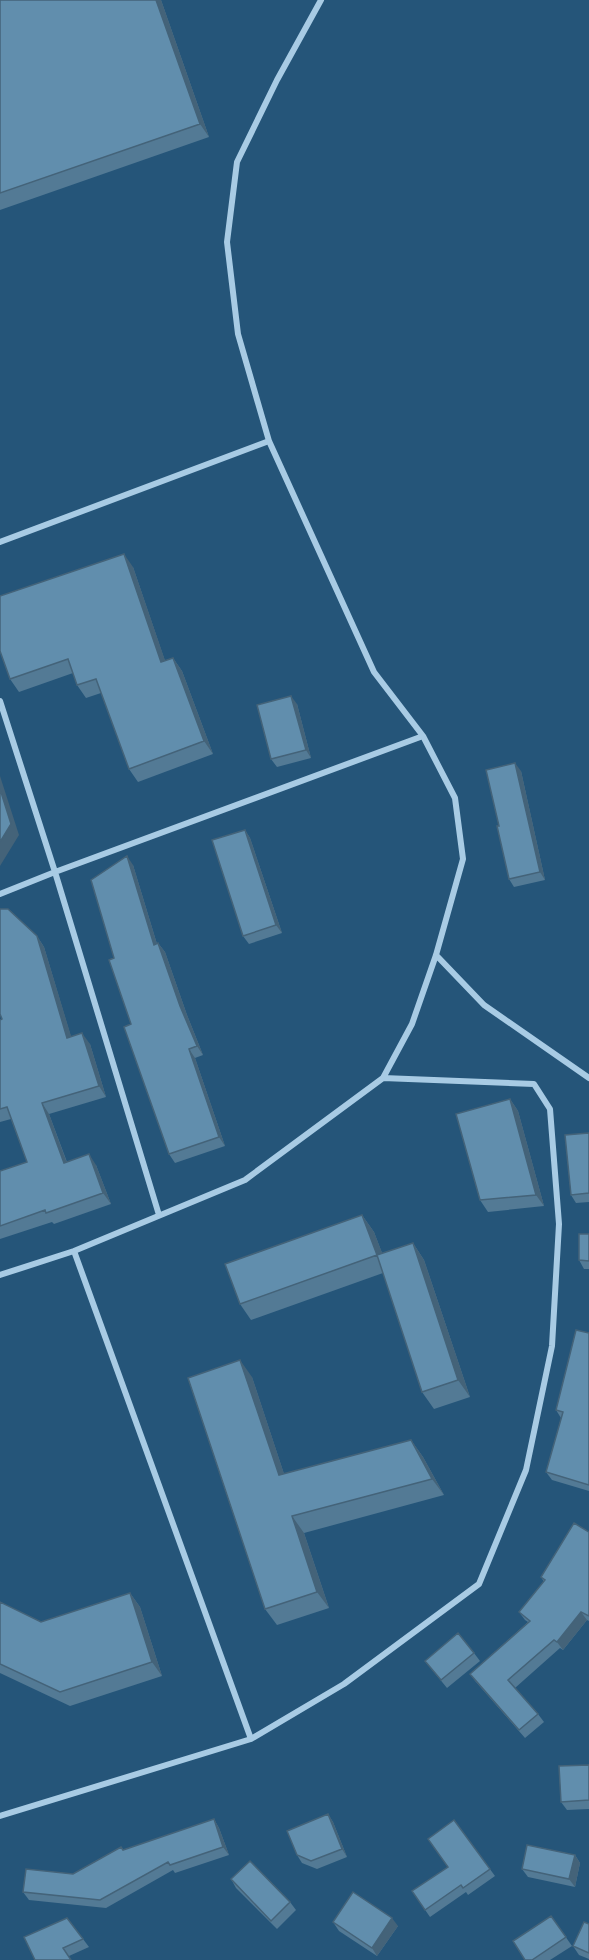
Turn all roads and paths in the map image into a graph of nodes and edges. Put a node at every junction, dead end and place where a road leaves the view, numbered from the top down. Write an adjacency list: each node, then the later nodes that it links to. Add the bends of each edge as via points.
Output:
1 (321, 0): 2 (street, via 237,162 227,242 238,334)
2 (269, 441): 3 (street); 5 (street, via 374,672)
3 (0, 542)
4 (0, 701): 6 (street)
5 (423, 736): 6 (street); 8 (street, via 454,798 463,859)
6 (55, 872): 7 (street); 11 (street)
7 (0, 894)
8 (436, 955): 9 (street, via 412,1024); 10 (street, via 484,1005)
9 (383, 1078): 11 (street, via 245,1180); 14 (street, via 534,1084 545,1101 550,1109 559,1224 552,1346 526,1470 479,1584 344,1684)
10 (589, 1078)
11 (159, 1215): 12 (street)
12 (74, 1251): 13 (street); 14 (street)
13 (0, 1275)
14 (251, 1739): 15 (street)
15 (0, 1816)

